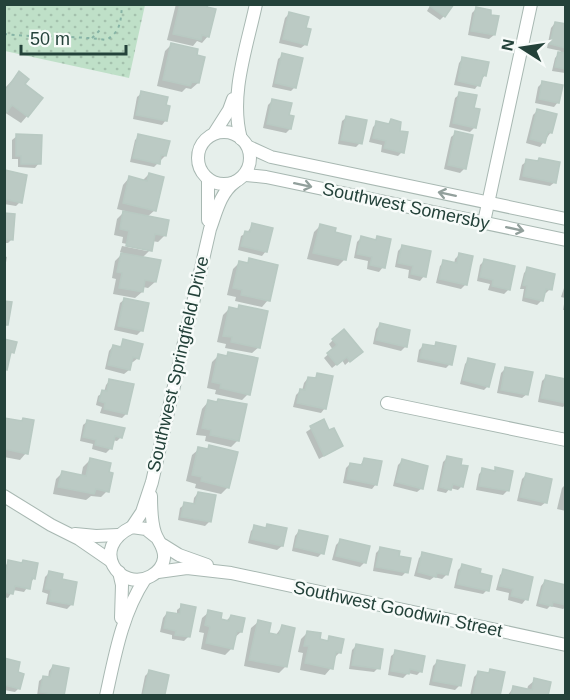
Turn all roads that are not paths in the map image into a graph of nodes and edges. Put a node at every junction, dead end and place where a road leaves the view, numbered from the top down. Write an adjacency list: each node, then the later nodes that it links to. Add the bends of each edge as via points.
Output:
1 (256, 4): 3 (street)
2 (531, 4): 8 (street)
3 (240, 80): 4 (street, via 229,110); 5 (street, via 237,119)
4 (215, 132): 5 (street, via 230,133); 7 (street, via 200,147 200,166)
5 (245, 143): 6 (street, via 251,163); 8 (street, Southwest Somersby, one-way to 5, via 271,157)
6 (241, 178): 7 (street, via 225,184); 10 (street, Southwest Somersby, one-way to 10, via 266,177); 12 (street, Southwest Springfield Drive, via 220,201)
7 (207, 179): 12 (street, Southwest Springfield Drive, via 209,213)
8 (488, 203): 9 (street, Southwest Somersby); 10 (street)
9 (566, 219)
10 (484, 222): 11 (street, Southwest Somersby, one-way to 11)
11 (566, 240)
12 (205, 246): 15 (street, Southwest Springfield Drive)
13 (387, 403): 14 (street)
14 (566, 440)
15 (152, 482): 17 (street, Southwest Springfield Drive, via 142,512); 20 (street, Southwest Springfield Drive, via 152,515)
16 (4, 496): 18 (street)
17 (132, 526): 19 (street); 20 (street, via 146,529)
18 (65, 532): 19 (street); 21 (street)
19 (118, 535): 21 (street, via 113,540)
20 (159, 541): 23 (street, via 164,559); 24 (street, Southwest Goodwin Street, via 179,555)
21 (111, 561): 22 (street)
22 (119, 572): 25 (street, via 132,579); 26 (street)
23 (158, 572): 24 (street, Southwest Goodwin Street, via 187,568); 25 (street)
24 (231, 573): 27 (street, Southwest Goodwin Street)
25 (145, 579): 26 (street, via 132,599)
26 (121, 631): 28 (street)
27 (566, 645)
28 (106, 696)

